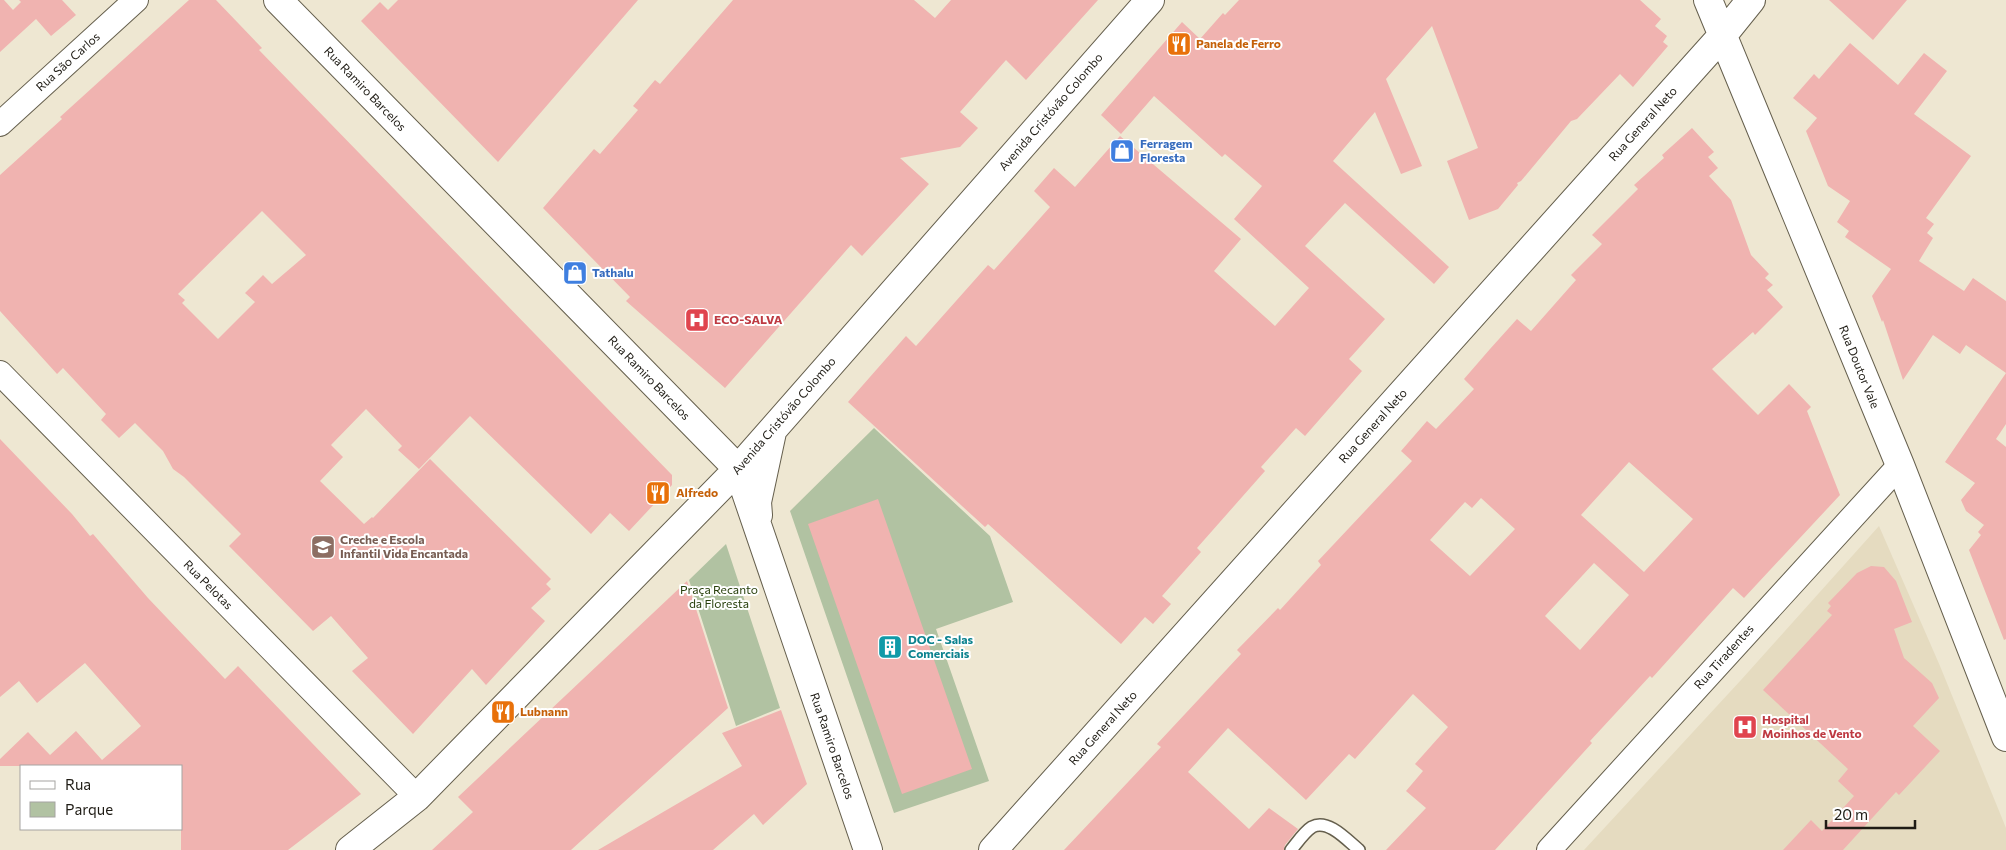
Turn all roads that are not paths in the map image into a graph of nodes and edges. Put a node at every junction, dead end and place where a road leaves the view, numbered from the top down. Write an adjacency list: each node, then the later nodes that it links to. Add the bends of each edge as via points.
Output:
1 (136, 0): 7 (street, Rua São Carlos)
2 (278, 0): 11 (street, Rua Ramiro Barcelos)
3 (1150, 0): 9 (street, Avenida Cristóvão Colombo)
4 (1708, 0): 6 (street, Rua Doutor Vale)
5 (1750, 0): 6 (street, Rua General Neto)
6 (1722, 36): 10 (street, Rua Doutor Vale); 17 (street, Rua General Neto)
7 (0, 124)
8 (0, 373): 14 (street, Rua Pelotas)
9 (772, 430): 11 (street, Avenida Cristóvão Colombo); 12 (street, via 757,502)
10 (1900, 465): 13 (street, Rua Doutor Vale); 20 (street, Rua Tiradentes)
11 (738, 469): 12 (street, Rua Ramiro Barcelos); 14 (street, Avenida Cristóvão Colombo)
12 (760, 537): 16 (street, Rua Ramiro Barcelos)
13 (2006, 737)
14 (417, 797): 15 (street, Avenida Cristóvão Colombo)
15 (350, 850)
16 (868, 850)
17 (993, 850)
18 (1291, 850): 19 (lane, via 1311,828 1319,824 1328,826)
19 (1359, 850)
20 (1550, 850)

